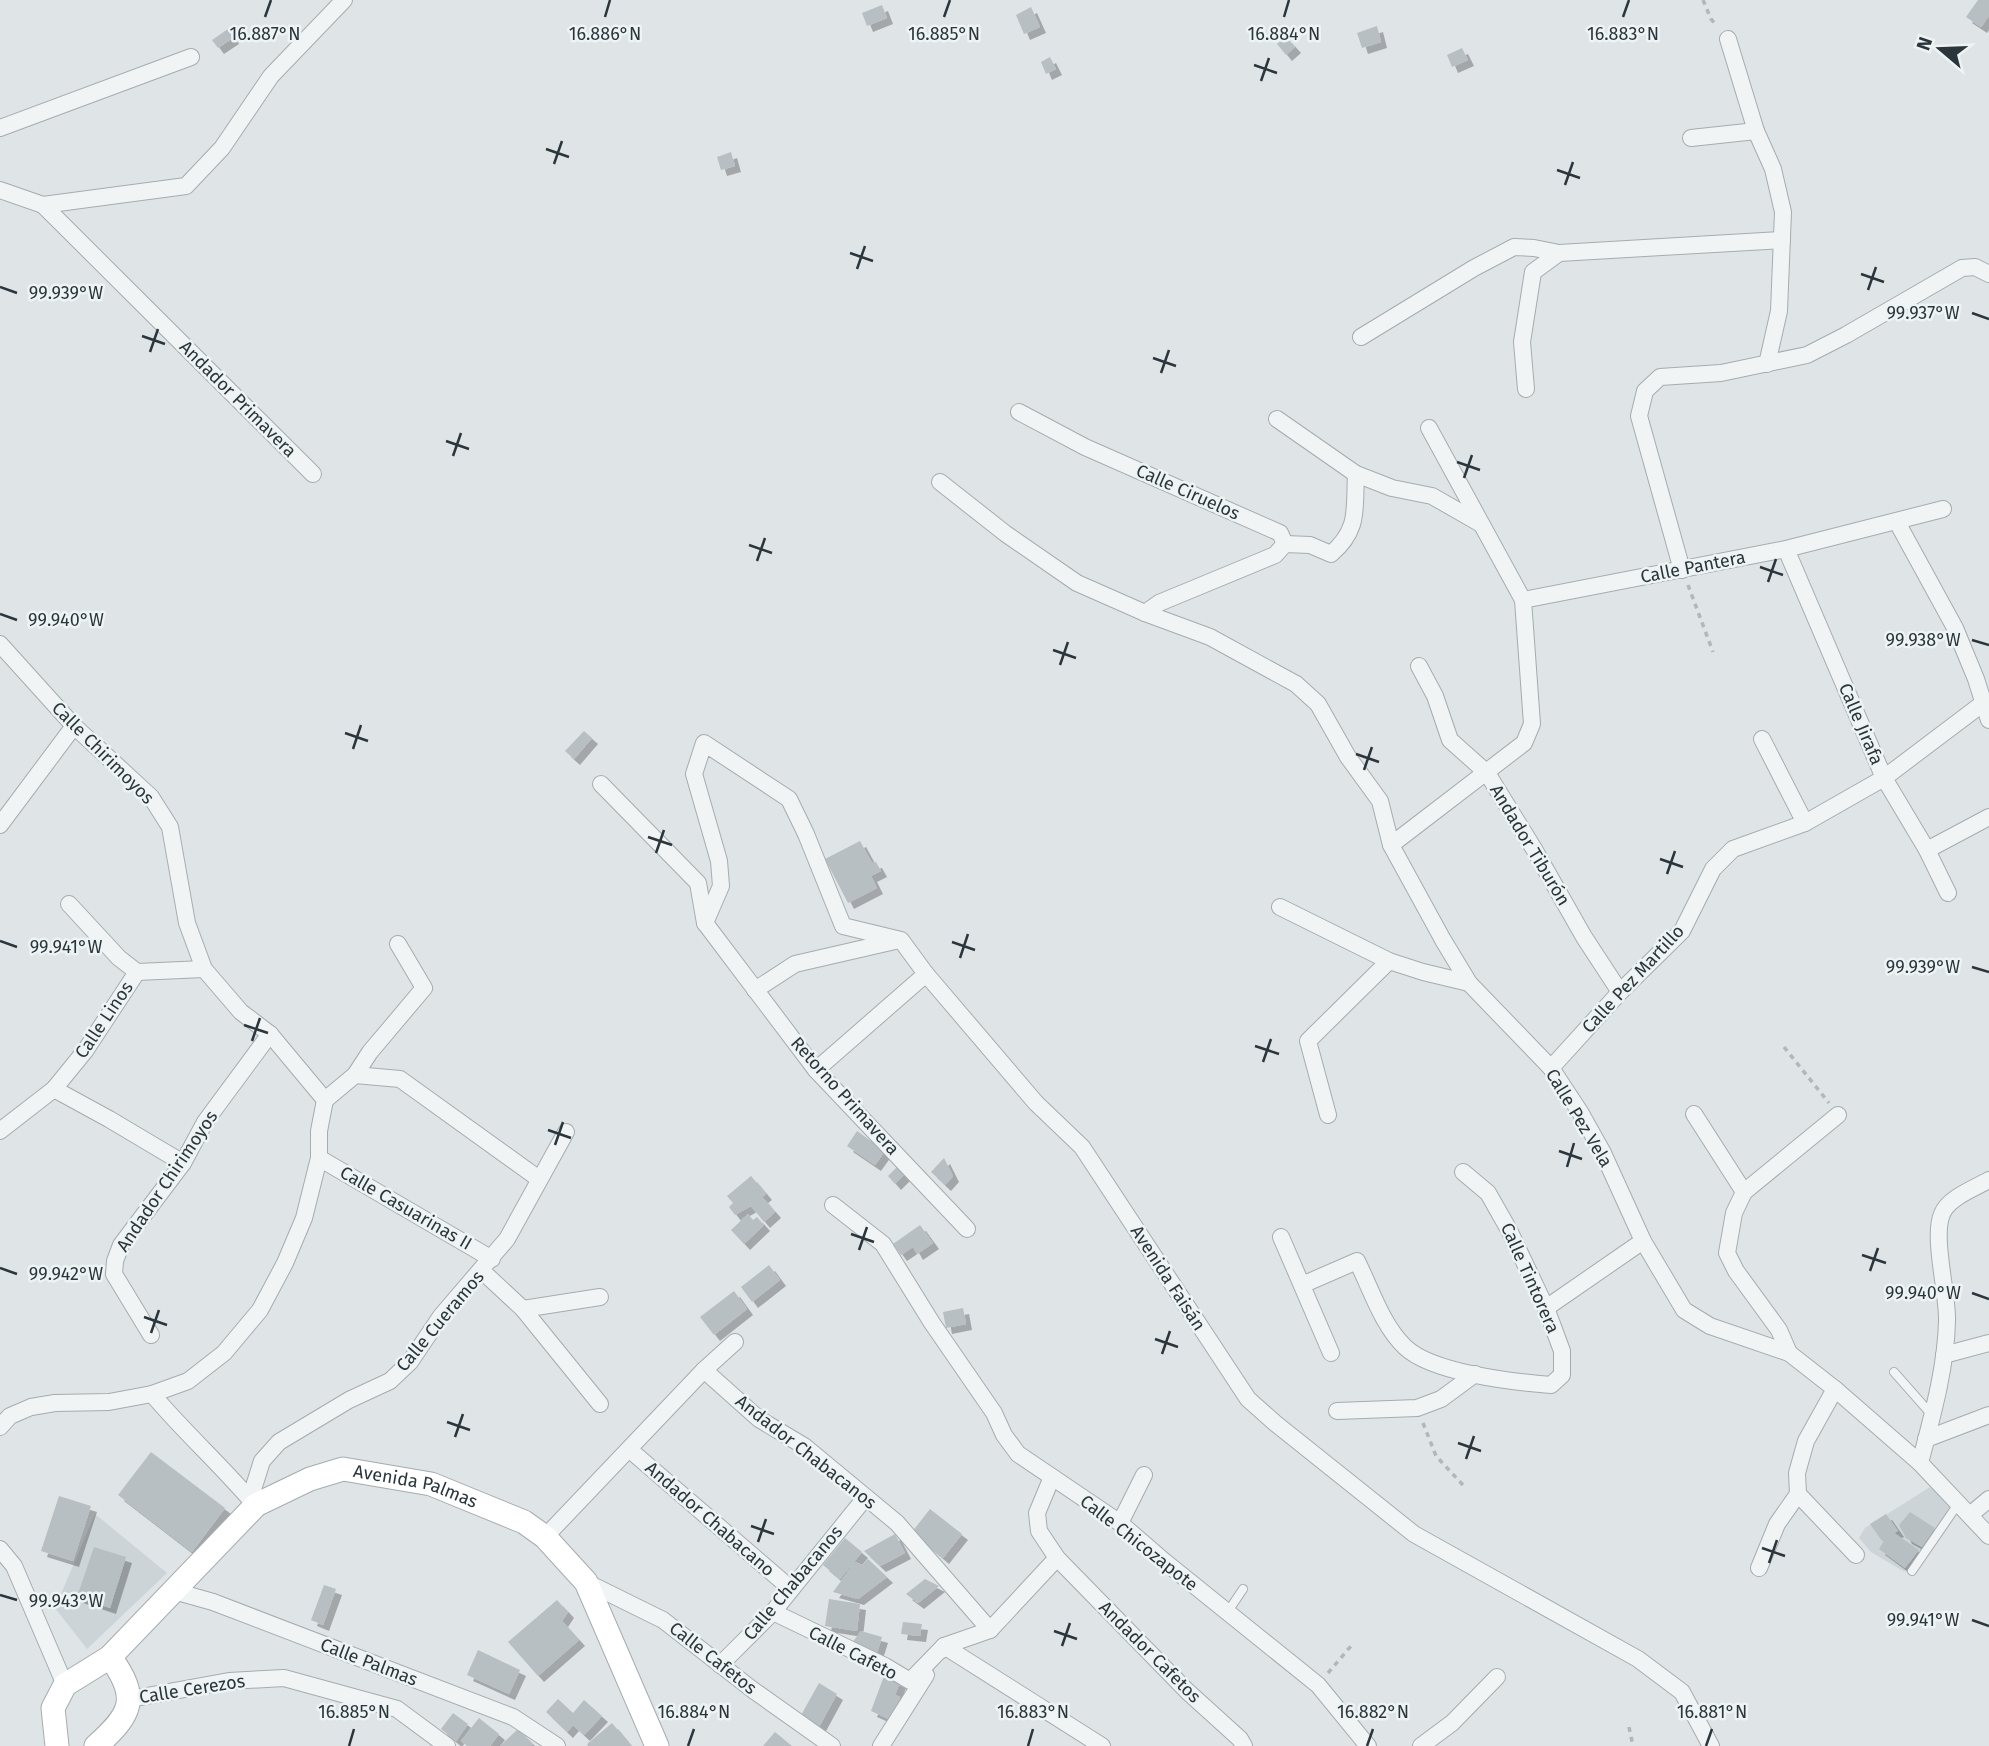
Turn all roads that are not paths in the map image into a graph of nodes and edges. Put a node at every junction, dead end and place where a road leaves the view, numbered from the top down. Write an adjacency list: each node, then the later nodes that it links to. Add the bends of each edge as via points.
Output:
1 (344, 0): 8 (street, via 271,76 222,148 186,186)
2 (1728, 38): 5 (street)
3 (191, 57): 4 (street)
4 (0, 128)
5 (1756, 131): 6 (street); 9 (street, via 1773,169 1783,212)
6 (1691, 138)
7 (0, 190): 8 (street)
8 (43, 205): 18 (street, Andador Primavera)
9 (1782, 240): 10 (street); 13 (street, via 1779,312)
10 (1559, 253): 12 (street, via 1514,247); 14 (street, via 1533,272 1522,342)
11 (1982, 271): 13 (street, via 1962,268 1807,355)
12 (1361, 337)
13 (1768, 364): 26 (street, via 1660,377 1645,391 1639,416)
14 (1526, 389)
15 (1019, 412): 24 (street, Calle Ciruelos, via 1085,447 1280,533)
16 (1277, 419): 19 (street)
17 (1429, 428): 23 (street)
18 (313, 474)
19 (1356, 474): 23 (street, via 1432,496); 24 (street, via 1353,523 1346,541 1331,554 1310,545)
20 (940, 482): 28 (street, Calle Pez Vela, via 1077,583)
21 (1943, 509): 22 (street, Calle Pantera)
22 (1897, 522): 25 (street, Calle Pantera); 31 (street, via 1955,628)
23 (1481, 524): 27 (street)
24 (1285, 544): 28 (street, via 1275,555 1158,603)
25 (1786, 549): 26 (street, Calle Pantera); 36 (street, Calle Jirafa)
26 (1682, 570): 27 (street, Calle Pantera)
27 (1523, 600): 35 (street, via 1532,724 1524,743)
28 (1145, 613): 41 (street, Calle Pez Vela, via 1210,637 1296,684 1318,704 1380,801)
29 (0, 643): 33 (street, Calle Chirimoyos)
30 (1419, 666): 35 (street, Andador Tiburón, via 1450,740)
31 (1982, 704): 32 (street); 36 (street, Calle Pez Martillo)
32 (1989, 720)
33 (74, 726): 38 (street); 50 (street, Calle Chirimoyos, via 150,797 170,827 187,923)
34 (1762, 740): 40 (street)
35 (1487, 773): 41 (street); 55 (street, Andador Tiburón)
36 (1884, 778): 40 (street, Calle Pez Martillo); 42 (street, Calle Jirafa)
37 (601, 785): 46 (street, via 698,883)
38 (3, 815)
39 (1989, 817): 42 (street)
40 (1805, 823): 55 (street, Calle Pez Martillo, via 1733,849 1713,869 1682,931)
41 (1391, 845): 53 (street, Calle Pez Vela)
42 (1927, 850): 43 (street, Calle Jirafa)
43 (1948, 893)
44 (69, 904): 51 (street, Calle Linos)
45 (1279, 907): 49 (street)
46 (705, 923): 47 (street, via 722,886 694,774 704,743 789,799 843,926); 54 (street, Retorno Primavera)
47 (901, 940): 52 (street, Avenida Faisán); 54 (street, via 795,964)
48 (398, 944): 59 (street, via 424,988)
49 (1390, 961): 53 (street); 63 (street, via 1308,1041)
50 (204, 969): 51 (street); 56 (street, Calle Chirimoyos, via 241,1012)
51 (137, 972): 60 (street, Calle Linos)
52 (926, 974): 58 (street); 141 (street, Avenida Faisán, via 1037,1103 1082,1147 1248,1399 1414,1534 1649,1667 1682,1692)
53 (1469, 983): 57 (street, Calle Pez Vela)
54 (755, 990): 58 (street, Retorno Primavera)
55 (1620, 992): 57 (street, Calle Pez Martillo)
56 (270, 1034): 61 (street, Calle Chirimoyos); 68 (street, Andador Chirimoyos, via 205,1122)
57 (1551, 1068): 76 (street, Calle Pez Vela, via 1603,1153)
58 (816, 1070): 74 (street, Retorno Primavera)
59 (355, 1074): 61 (street); 70 (street, via 400,1079)
60 (54, 1089): 65 (street, Calle Linos); 68 (street)
61 (324, 1100): 67 (street)
62 (1694, 1114): 72 (street)
63 (1328, 1115)
64 (1838, 1115): 72 (street)
65 (0, 1131)
66 (566, 1132): 70 (street, Calle Cueramos)
67 (319, 1158): 77 (street, Calle Casuarinas II); 92 (street, via 304,1218 260,1310 224,1353 188,1381)
68 (183, 1163): 82 (street, Andador Chirimoyos, via 121,1244 115,1261 114,1274)
69 (1463, 1172): 80 (street, Calle Tintorera, via 1488,1193)
70 (539, 1179): 77 (street, Calle Cueramos, via 508,1239)
71 (1989, 1180): 87 (street, via 1949,1203 1941,1215 1939,1248 1947,1318)
72 (1744, 1192): 86 (street, via 1734,1213 1727,1253 1779,1330)
73 (833, 1205): 102 (street, Calle Chicozapote, via 883,1244 994,1413 1004,1436 1018,1454)
74 (967, 1229)
75 (1280, 1237): 78 (street)
76 (1643, 1241): 80 (street); 86 (street, Calle Pez Vela, via 1684,1310 1710,1326)
77 (487, 1265): 81 (street, Calle Casuarinas II); 106 (street, Calle Cueramos, via 390,1381 279,1443 262,1461)
78 (1303, 1285): 85 (street); 90 (street, Calle Tintorera, via 1357,1261 1390,1328 1405,1347 1422,1359)
79 (600, 1297): 81 (street)
80 (1546, 1308): 90 (street, Calle Tintorera, via 1562,1351 1562,1375 1551,1385)
81 (523, 1309): 93 (street, Calle Casuarinas II)
82 (151, 1335)
83 (735, 1342): 88 (street)
84 (1989, 1343): 87 (street)
85 (1331, 1353)
86 (1789, 1353): 91 (street, Calle Pez Vela)
87 (1944, 1355): 95 (street)
88 (704, 1370): 99 (street); 104 (street, Andador Chabacanos, via 759,1419 804,1446)
89 (1894, 1372): 95 (lane)
90 (1475, 1374): 94 (street, via 1441,1399 1417,1408)
91 (1835, 1389): 100 (street, Calle Pez Vela); 103 (street, via 1806,1441 1797,1473)
92 (152, 1394): 97 (street, via 109,1402 55,1403); 106 (street)
93 (600, 1404)
94 (1337, 1411)
95 (1931, 1414): 98 (street)
96 (1989, 1415): 98 (street)
97 (3, 1418)
98 (1926, 1439): 100 (street)
99 (630, 1450): 110 (street); 118 (street, Andador Chabacano)
100 (1920, 1463): 107 (street, Calle Pez Vela)
101 (1144, 1475): 108 (street)
102 (1052, 1477): 108 (street, Calle Chicozapote); 113 (street, Andador Cafetos, via 1037,1513 1039,1531)
103 (1798, 1494): 112 (street); 115 (street, via 1777,1524)
104 (865, 1498): 118 (street, Calle Chabacanos); 123 (street, Andador Chabacanos, via 897,1523)
105 (1989, 1499): 107 (street)
106 (253, 1502): 110 (main road, Avenida Palmas, via 343,1469 431,1484 524,1522); 120 (main road, Avenida Palmas)
107 (1964, 1510): 109 (street, Calle Pez Vela); 116 (lane)
108 (1120, 1523): 122 (street, Calle Chicozapote)
109 (1989, 1536)
110 (545, 1537): 117 (main road, Avenida Palmas)
111 (0, 1549): 114 (street)
112 (1856, 1555)
113 (1057, 1558): 123 (street); 138 (street, Andador Cafetos)
114 (7, 1568): 128 (street)
115 (1759, 1568)
116 (1912, 1571)
117 (586, 1583): 126 (street, Calle Cafetos, via 663,1620); 134 (main road, Avenida Palmas)
118 (790, 1588): 121 (street, Calle Chabacanos)
119 (1243, 1589): 122 (lane)
120 (174, 1591): 125 (main road, Avenida Palmas); 133 (street, Calle Palmas, via 513,1717)
121 (773, 1612): 124 (street, Calle Cafeto, via 910,1682); 126 (street, Calle Chabacanos)
122 (1227, 1613): 139 (street, Calle Chicozapote, via 1318,1685)
123 (990, 1630): 124 (street)
124 (944, 1646): 136 (street); 137 (street)
125 (110, 1657): 128 (main road, Avenida Palmas); 129 (main road, via 124,1676)
126 (720, 1665): 135 (street, Calle Cafetos)
127 (1497, 1677): 140 (street, via 1452,1723)
128 (65, 1685): 130 (main road, via 52,1708)
129 (130, 1699): 131 (main road, via 120,1725); 132 (street, Calle Cerezos, via 229,1681 284,1678 397,1709)
130 (57, 1746)
131 (96, 1746)
132 (447, 1746)
133 (557, 1746)
134 (657, 1746)
135 (832, 1746)
136 (881, 1746)
137 (1102, 1746)
138 (1244, 1746)
139 (1368, 1746)
140 (1421, 1746)
141 (1710, 1746)

